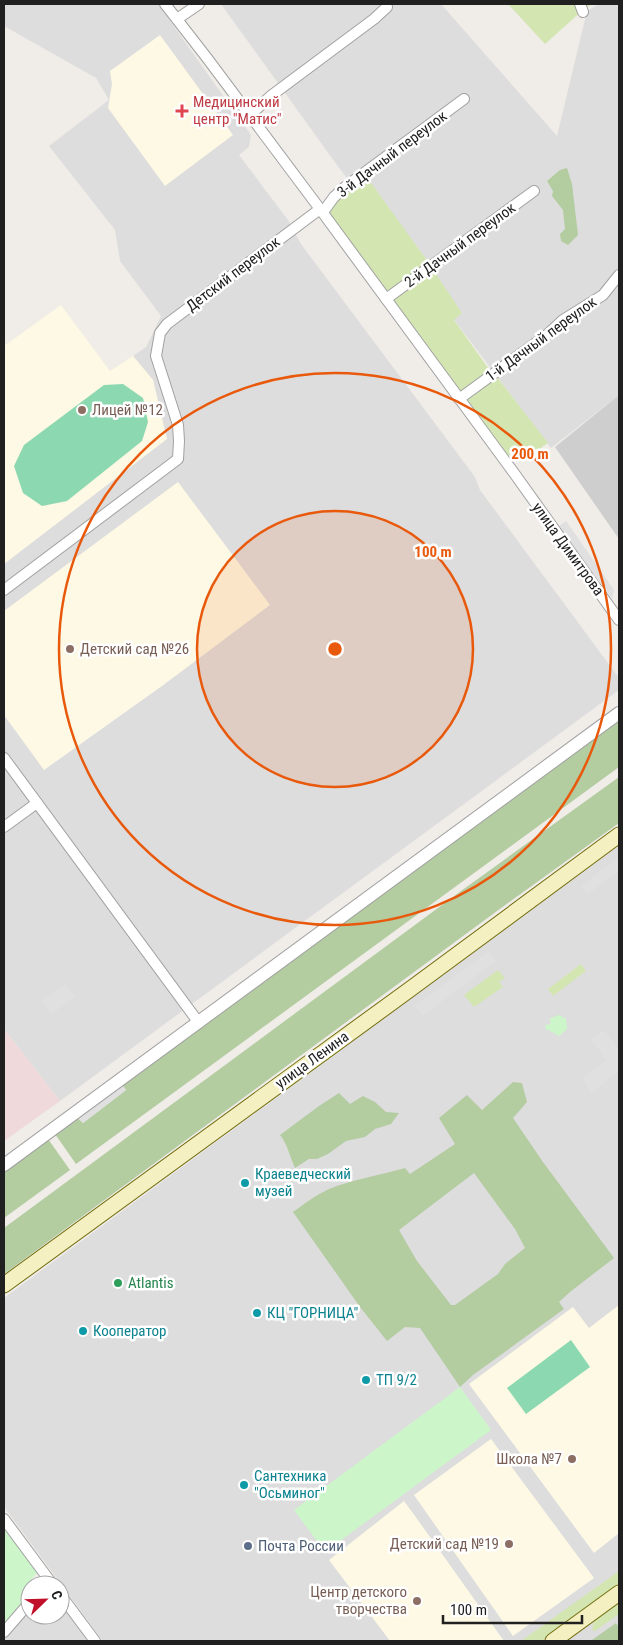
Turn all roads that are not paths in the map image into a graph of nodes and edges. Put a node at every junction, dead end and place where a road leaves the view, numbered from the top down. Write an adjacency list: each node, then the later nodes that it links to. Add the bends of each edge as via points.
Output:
1 (165, 4): 4 (street)
2 (199, 4): 4 (street)
3 (387, 7): 6 (street)
4 (177, 20): 6 (street)
5 (464, 99): 8 (street, 3-й Дачный переулок, via 345,187)
6 (250, 115): 8 (street)
7 (534, 191): 10 (street, 2-й Дачный переулок)
8 (321, 210): 10 (street); 12 (street, Детский переулок, via 167,324 160,333 156,356 178,425 178,459)
9 (619, 275): 11 (street, 1-й Дачный переулок, via 603,294 563,320)
10 (386, 299): 11 (street)
11 (459, 399): 13 (street, улица Димитрова)
12 (4, 590)
13 (619, 620)
14 (619, 713): 19 (street)
15 (4, 758): 16 (street)
16 (37, 803): 17 (street); 19 (street)
17 (4, 827)
18 (619, 834): 21 (main road, улица Ленина)
19 (199, 1023): 20 (street)
20 (4, 1165)
21 (4, 1285)
22 (4, 1519): 23 (street)
23 (44, 1575)
24 (619, 1593): 29 (main road)
25 (70, 1607): 28 (street)
26 (20, 1614): 27 (street)
27 (4, 1632)
28 (95, 1641)
29 (553, 1641)

